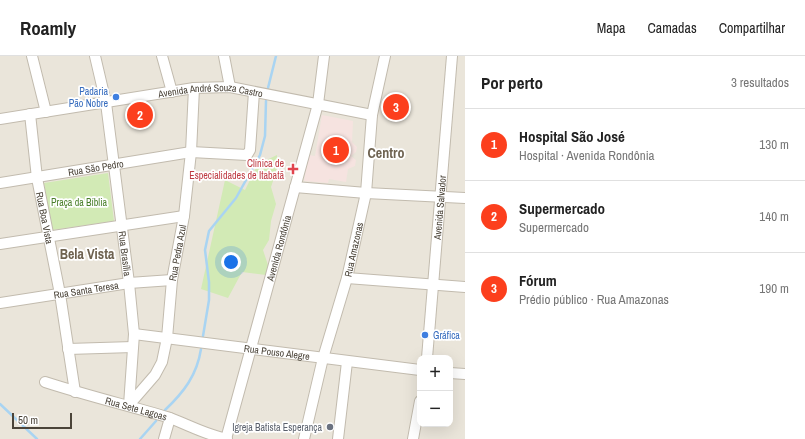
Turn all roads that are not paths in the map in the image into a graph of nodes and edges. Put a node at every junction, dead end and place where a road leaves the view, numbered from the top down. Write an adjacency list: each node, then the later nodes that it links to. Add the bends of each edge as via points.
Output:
1 (32, 56): 14 (street)
2 (95, 56): 12 (street, Rua Brasília)
3 (162, 56): 10 (street)
4 (224, 56): 8 (street)
5 (324, 56): 13 (street, Avenida Rondônia)
6 (385, 56): 16 (street, Rua Amazonas)
7 (452, 56): 24 (street, Avenida Salvador)
8 (230, 87): 9 (street, Avenida André Souza Castro); 11 (street, Avenida André Souza Castro)
9 (194, 88): 10 (street, Avenida André Souza Castro); 18 (street, Rua Pedra Azul)
10 (172, 92): 12 (street, Avenida André Souza Castro)
11 (254, 92): 13 (street, Avenida André Souza Castro); 18 (street, Rua São Pedro, via 250,150 247,155)
12 (106, 103): 14 (street, Avenida André Souza Castro); 19 (street, Rua Brasília)
13 (318, 104): 16 (street, Avenida André Souza Castro); 22 (street, Avenida Rondônia)
14 (46, 112): 15 (street, Avenida André Souza Castro)
15 (30, 114): 17 (street, Avenida André Souza Castro); 20 (street, Rua Boa Vista)
16 (372, 114): 23 (street, Rua Amazonas)
17 (0, 119)
18 (191, 152): 19 (street, Rua São Pedro); 26 (street, Rua Pedra Azul)
19 (115, 165): 20 (street, Rua São Pedro); 27 (street, Rua Brasília)
20 (37, 178): 21 (street, Rua São Pedro); 28 (street, Rua Boa Vista)
21 (0, 183)
22 (296, 187): 23 (street); 41 (street, Avenida Rondônia)
23 (366, 193): 24 (street); 30 (street, Rua Amazonas)
24 (439, 197): 25 (street); 33 (street, Avenida Salvador)
25 (465, 198)
26 (184, 216): 27 (street); 31 (street, Rua Pedra Azul)
27 (122, 225): 28 (street); 32 (street, Rua Brasília)
28 (48, 236): 29 (street); 35 (street, Rua Boa Vista)
29 (0, 244)
30 (347, 278): 33 (street); 43 (street, Rua Amazonas)
31 (172, 280): 32 (street, Rua Santa Teresa); 38 (street, Rua Pedra Azul)
32 (130, 283): 35 (street, Rua Santa Teresa); 37 (street, Rua Brasília)
33 (434, 286): 34 (street); 42 (street, Avenida Salvador)
34 (465, 287)
35 (60, 294): 36 (street, Rua Santa Teresa); 40 (street, Rua Boa Vista)
36 (0, 302)
37 (134, 334): 38 (street, Rua Pouso Alegre); 39 (street, Rua Brasília)
38 (167, 338): 41 (street, Rua Pouso Alegre); 50 (street, Rua Pedra Azul, via 162,362 155,375)
39 (133, 346): 40 (street); 50 (street, Rua Brasília)
40 (68, 349): 49 (street, Rua Boa Vista)
41 (251, 349): 43 (street, Rua Pouso Alegre); 54 (street, Avenida Rondônia)
42 (427, 355)
43 (323, 358): 44 (street, Rua Pouso Alegre); 55 (street, Rua Amazonas)
44 (348, 362): 45 (street, Rua Pouso Alegre); 56 (street)
45 (417, 370)
46 (453, 372): 47 (street)
47 (465, 374)
48 (45, 382): 49 (street, Rua Sete Lagoas)
49 (75, 392): 50 (street, Rua Sete Lagoas)
50 (129, 405): 52 (street, Rua Sete Lagoas)
51 (417, 417): 57 (street)
52 (170, 418): 53 (street); 54 (street, Rua Sete Lagoas)
53 (164, 439)
54 (226, 439)
55 (304, 439)
56 (338, 439)
57 (413, 439)

